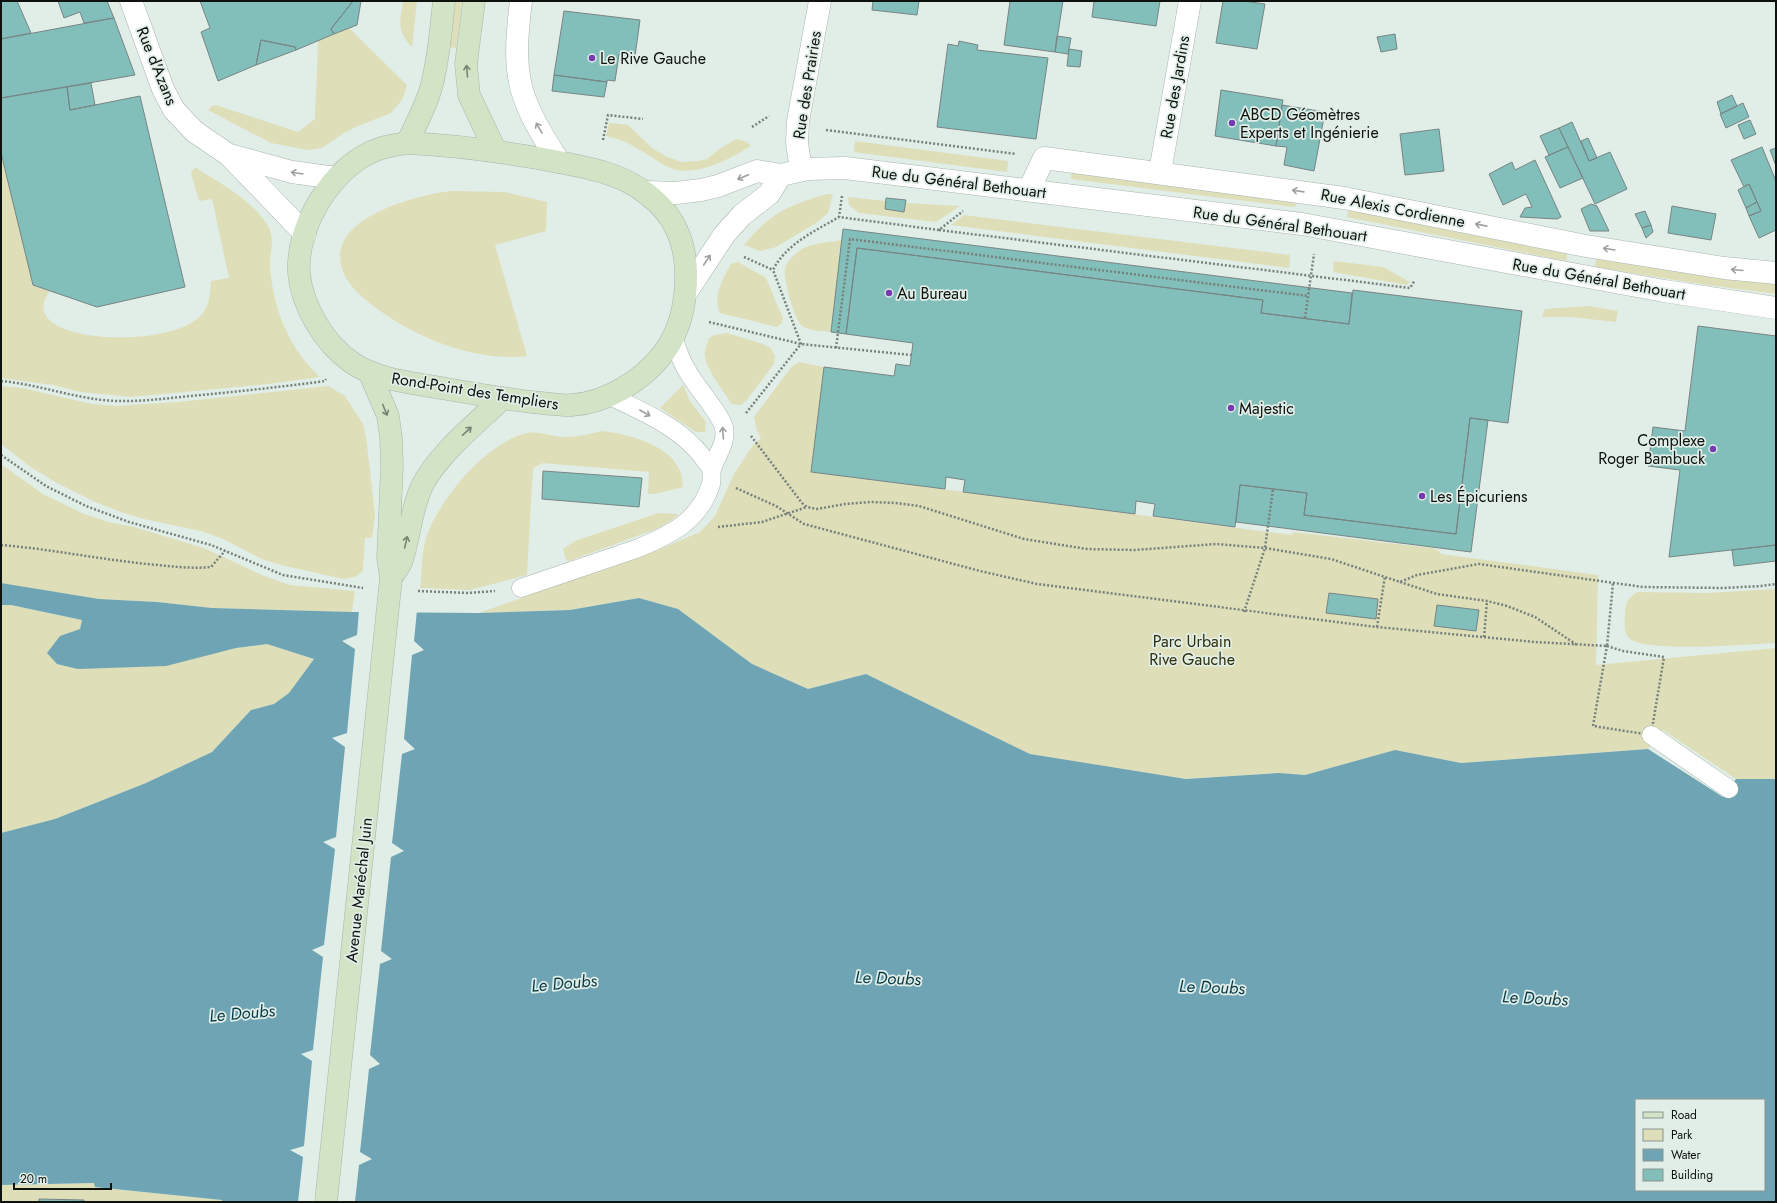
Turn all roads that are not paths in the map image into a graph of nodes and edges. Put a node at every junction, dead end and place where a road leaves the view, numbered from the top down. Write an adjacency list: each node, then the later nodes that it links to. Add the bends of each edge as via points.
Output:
1 (131, 1): 9 (street, Rue d'Azans, via 162,89 174,110 195,132)
2 (444, 1): 7 (main road, via 440,45 432,84)
3 (474, 1): 8 (main road, one-way to 3, via 469,95 466,64)
4 (521, 1): 10 (street, one-way to 4, via 535,122 524,95 517,59)
5 (820, 1): 11 (street, Rue des Prairies)
6 (1190, 1): 12 (street, Rue des Jardins)
7 (407, 143): 8 (main road, Rond-Point des Templiers); 13 (main road, Rond-Point des Templiers, via 374,151 357,160)
8 (495, 150): 10 (main road, Rond-Point des Templiers)
9 (229, 155): 13 (street, Rue d'Azans, one-way to 9, via 292,172); 16 (street, Rue d'Azans)
10 (559, 162): 15 (main road, Rond-Point des Templiers, via 618,177)
11 (791, 172): 14 (street, Rue du Général Bethouart, via 845,168); 15 (street, Rue du Général Bethouart, one-way to 15, via 757,171 701,190 676,193); 18 (street, one-way to 11, via 724,235 742,215 769,194)
12 (1160, 172): 14 (street, Rue Alexis Cordienne, via 1044,158); 17 (street, Rue Alexis Cordienne, one-way to 12, via 1724,268 1586,246 1344,198)
13 (336, 178): 16 (main road, Rond-Point des Templiers, via 310,219)
14 (1029, 190): 19 (street, Rue du Général Bethouart, via 1302,224 1664,291)
15 (646, 192): 18 (main road, Rond-Point des Templiers, via 664,210 680,235 686,264)
16 (305, 234): 21 (main road, Rond-Point des Templiers, via 299,259 299,275 310,312 332,346)
17 (1776, 273)
18 (686, 293): 20 (main road, Rond-Point des Templiers, via 682,316)
19 (1776, 308)
20 (674, 338): 22 (main road, Rond-Point des Templiers, via 661,358 642,376); 24 (lane, one-way to 20, via 720,452 724,428 718,415 687,371)
21 (370, 374): 23 (main road, Rond-Point des Templiers); 25 (main road, one-way to 25, via 388,416 391,438 388,558)
22 (610, 396): 23 (main road, Rond-Point des Templiers, via 572,406); 24 (lane, one-way to 24, via 646,413 671,429 694,447)
23 (503, 398): 25 (main road, one-way to 23, via 402,561 414,507 423,484 451,448)
24 (712, 469): 26 (lane, via 710,484 698,510 689,521 675,531 636,549)
25 (391, 578): 29 (main road, Avenue Maréchal Juin, bridge)
26 (521, 588)
27 (1651, 735): 28 (lane)
28 (1729, 789)
29 (326, 1202)

